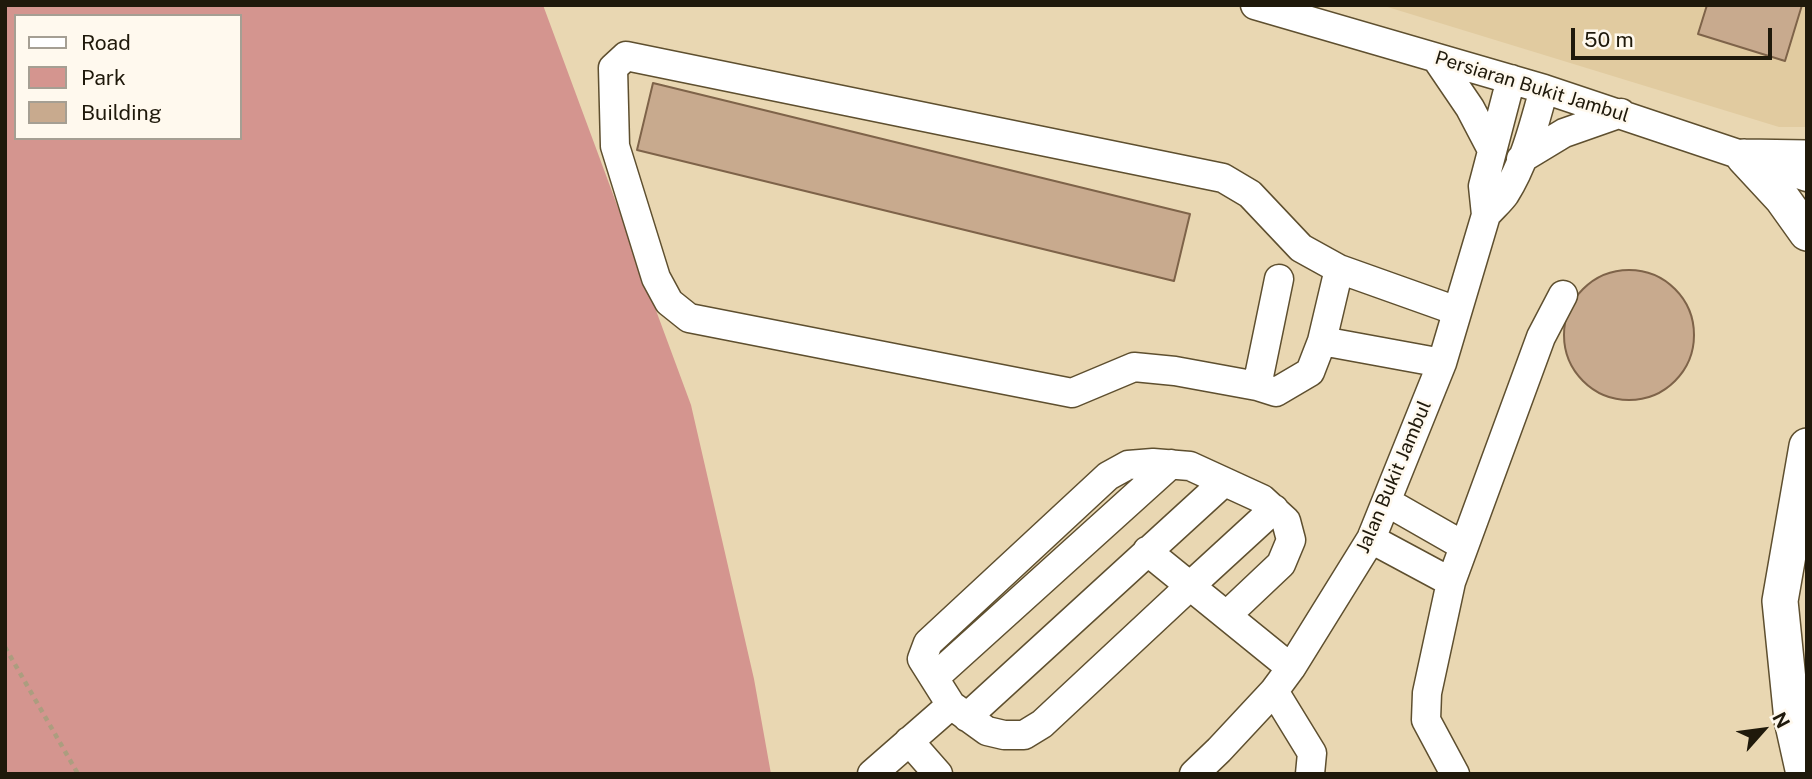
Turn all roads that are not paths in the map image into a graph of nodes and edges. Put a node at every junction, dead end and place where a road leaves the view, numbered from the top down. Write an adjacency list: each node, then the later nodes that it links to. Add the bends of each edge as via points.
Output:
1 (1255, 5): 2 (street, Persiaran Bukit Jambul)
2 (1436, 58): 3 (street, Persiaran Bukit Jambul); 6 (street)
3 (1511, 79): 4 (street, Persiaran Bukit Jambul); 6 (street, Jalan Bukit Jambul)
4 (1544, 89): 5 (street, Persiaran Bukit Jambul); 9 (street, Jalan Bukit Jambul)
5 (1621, 113): 7 (street, Persiaran Bukit Jambul); 9 (street, via 1564,134)
6 (1492, 150): 11 (street, Jalan Bukit Jambul, via 1482,186)
7 (1744, 157): 8 (main road); 10 (street, Persiaran Bukit Jambul); 12 (main road)
8 (1807, 158)
9 (1521, 159): 11 (street, Jalan Bukit Jambul, via 1504,194)
10 (1807, 177)
11 (1486, 215): 16 (street, Jalan Bukit Jambul)
12 (1807, 233)
13 (1339, 269): 16 (street); 17 (street); 19 (street, via 1301,248 1250,194 1223,178 626,56 613,68 615,146 656,278 669,302 689,318 1072,393 1134,367)
14 (1279, 279): 19 (street)
15 (1563, 295): 25 (street, via 1541,337)
16 (1457, 311): 18 (street, Jalan Bukit Jambul)
17 (1322, 341): 18 (street); 19 (street, via 1310,372 1276,392)
18 (1442, 363): 22 (street, Jalan Bukit Jambul)
19 (1257, 386)
20 (1807, 446): 39 (main road, via 1780,601 1792,720)
21 (1224, 482): 23 (street); 26 (street); 32 (street, via 1189,466 1153,463 1128,465 1108,476 928,643 922,659)
22 (1388, 502): 24 (street, Jalan Bukit Jambul); 25 (street)
23 (1273, 509): 28 (street); 29 (street, via 1286,521 1292,540 1281,564)
24 (1371, 539): 27 (street); 30 (street, Jalan Bukit Jambul)
25 (1464, 546): 27 (street)
26 (1147, 551): 28 (street); 32 (street)
27 (1451, 582): 38 (street, via 1427,693 1426,720)
28 (1190, 586): 29 (street); 32 (street, via 1042,724 1024,735 987,731)
29 (1227, 615): 30 (street)
30 (1291, 668): 31 (street, Jalan Bukit Jambul)
31 (1274, 691): 36 (street, Jalan Bukit Jambul); 37 (street, via 1312,753)
32 (959, 711): 33 (street)
33 (909, 741): 34 (street); 35 (street)
34 (872, 774)
35 (938, 774)
36 (1194, 774)
37 (1310, 774)
38 (1455, 774)
39 (1804, 774)

